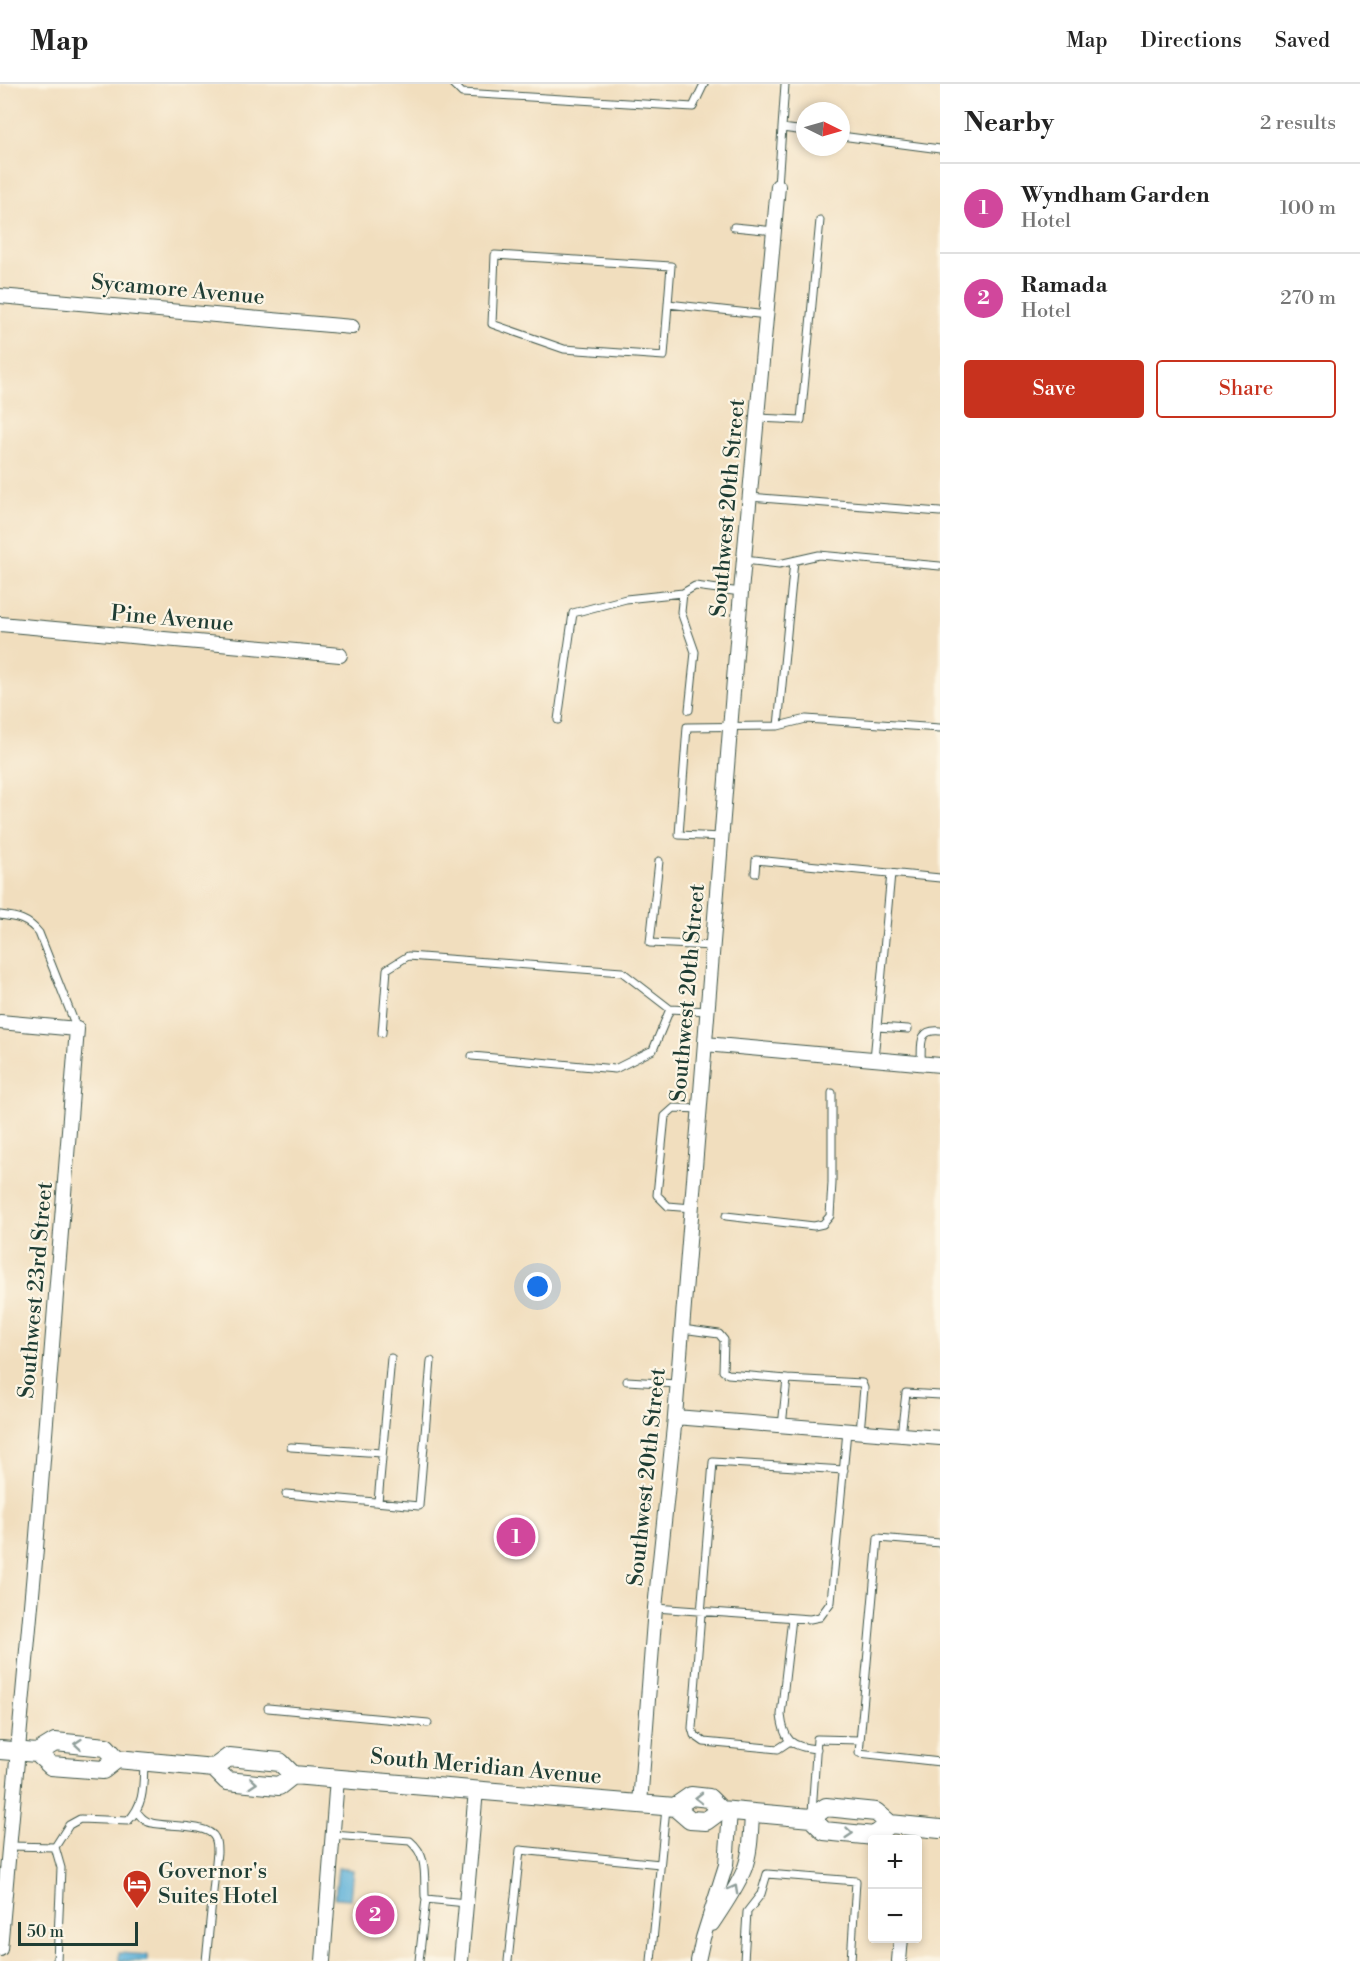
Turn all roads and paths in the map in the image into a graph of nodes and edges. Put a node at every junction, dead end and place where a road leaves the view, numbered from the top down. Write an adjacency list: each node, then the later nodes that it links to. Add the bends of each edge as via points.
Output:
1 (453, 84): 2 (lane, via 462,93 693,107)
2 (704, 84)
3 (785, 84): 4 (lane)
4 (782, 128): 5 (lane); 8 (lane)
5 (796, 130)
6 (850, 137): 7 (lane)
7 (940, 149)
8 (778, 186): 11 (street, Southwest 20th Street)
9 (819, 220): 16 (lane, via 801,420)
10 (734, 227): 11 (lane)
11 (775, 231): 14 (street, Southwest 20th Street)
12 (0, 296): 15 (street, Sycamore Avenue)
13 (668, 304): 13 (lane, via 671,266 495,255 492,324 564,349 664,356); 14 (lane)
14 (767, 315): 16 (street, Southwest 20th Street)
15 (352, 327)
16 (758, 418): 17 (street, Southwest 20th Street)
17 (750, 497): 18 (lane); 19 (street, Southwest 20th Street)
18 (940, 512)
19 (744, 560): 20 (lane, via 779,564); 22 (street, Southwest 20th Street)
20 (794, 561): 21 (lane, via 819,555); 28 (lane)
21 (940, 566)
22 (741, 592): 23 (lane, via 696,586); 29 (street, Southwest 20th Street)
23 (683, 593): 26 (lane, via 681,612 695,652); 27 (lane, via 626,599 573,613)
24 (0, 624): 25 (street, Pine Avenue)
25 (340, 655)
26 (689, 710)
27 (558, 720)
28 (778, 726): 29 (lane); 30 (lane, via 806,719)
29 (731, 728): 31 (street, Southwest 20th Street); 31 (lane, via 687,727 678,835)
30 (940, 728)
31 (722, 837): 37 (street, Southwest 20th Street)
32 (659, 861): 37 (lane, via 650,943)
33 (755, 873): 34 (lane, via 756,860)
34 (891, 873): 35 (lane); 41 (lane)
35 (940, 878)
36 (0, 915): 42 (lane, via 18,917 39,933)
37 (713, 946): 39 (street, Southwest 20th Street)
38 (670, 1009): 39 (lane); 45 (lane, via 622,972 408,956 387,969); 47 (lane, via 653,1050 615,1070)
39 (708, 1011): 46 (street, Southwest 20th Street)
40 (0, 1022): 42 (street)
41 (878, 1027): 43 (lane); 48 (lane)
42 (77, 1029): 81 (street, Southwest 23rd Street)
43 (909, 1029)
44 (940, 1031): 49 (lane, via 926,1032 922,1037)
45 (382, 1033)
46 (705, 1044): 48 (street); 52 (street, Southwest 20th Street)
47 (472, 1056)
48 (874, 1059): 49 (street)
49 (921, 1063): 50 (street)
50 (940, 1065)
51 (832, 1093): 54 (lane, via 830,1216 823,1224 814,1226)
52 (700, 1109): 53 (street, Southwest 20th Street); 53 (lane, via 674,1108 664,1116 657,1195 668,1206)
53 (692, 1208): 55 (street, Southwest 20th Street)
54 (726, 1216)
55 (682, 1329): 58 (lane, via 721,1335 723,1371 728,1374); 60 (street, Southwest 20th Street)
56 (391, 1358): 68 (lane)
57 (431, 1361): 71 (lane, via 419,1506)
58 (787, 1379): 63 (lane); 64 (lane, via 862,1383)
59 (627, 1381): 60 (lane)
60 (677, 1384): 62 (street, Southwest 20th Street)
61 (940, 1395): 65 (lane, via 906,1393)
62 (675, 1417): 63 (street); 73 (street, Southwest 20th Street)
63 (782, 1426): 64 (street)
64 (854, 1431): 65 (street); 69 (lane)
65 (902, 1435): 66 (street)
66 (940, 1438)
67 (291, 1447): 68 (lane)
68 (382, 1453): 71 (lane)
69 (844, 1470): 74 (lane, via 714,1462); 75 (lane, via 831,1602 820,1617)
70 (286, 1494): 71 (lane)
71 (378, 1502)
72 (940, 1543): 78 (lane, via 878,1538)
73 (656, 1608): 74 (lane); 86 (street, Southwest 20th Street)
74 (702, 1611): 75 (lane); 79 (lane, via 692,1716 694,1735 704,1742 771,1748 783,1747)
75 (792, 1618): 79 (lane, via 782,1715 783,1730)
76 (268, 1708): 77 (lane)
77 (428, 1723)
78 (860, 1740): 80 (lane, via 817,1739); 83 (lane, via 859,1753)
79 (790, 1741): 80 (lane, via 796,1746)
80 (817, 1749): 91 (lane)
81 (9, 1751): 82 (main road, South Meridian Avenue, via 38,1754 55,1742 106,1747 117,1759); 95 (street, Southwest 23rd Street)
82 (144, 1762): 84 (main road, South Meridian Avenue, via 214,1768 230,1757 280,1762 293,1774); 89 (lane, via 142,1799)
83 (940, 1762)
84 (337, 1778): 85 (main road, South Meridian Avenue); 94 (street)
85 (476, 1790): 86 (main road, South Meridian Avenue); 99 (street)
86 (640, 1804): 87 (main road, South Meridian Avenue)
87 (670, 1806): 88 (main road, South Meridian Avenue, via 692,1796 709,1798); 97 (lane)
88 (726, 1811): 90 (main road, South Meridian Avenue); 100 (street, via 726,1864)
89 (137, 1812): 96 (lane, via 128,1821 80,1819 69,1825); 104 (lane, via 152,1824 200,1829 211,1832 216,1839)
90 (752, 1813): 91 (main road, South Meridian Avenue); 100 (street, one-way to 90, via 745,1868)
91 (811, 1818): 93 (main road, South Meridian Avenue, via 826,1807 876,1812)
92 (940, 1829): 93 (main road, South Meridian Avenue)
93 (910, 1833)
94 (333, 1835): 98 (lane, via 410,1841 426,1864); 105 (street)
95 (10, 1846): 96 (lane); 102 (street, Southwest 23rd Street)
96 (55, 1847): 103 (lane, via 61,1868)
97 (660, 1864): 108 (lane, via 520,1850); 109 (lane)
98 (426, 1899): 99 (lane); 106 (lane)
99 (466, 1903): 107 (street)
100 (703, 1938): 110 (street)
101 (901, 1943): 113 (street)
102 (0, 1949)
103 (57, 1961)
104 (206, 1961)
105 (323, 1961)
106 (419, 1961)
107 (461, 1961)
108 (508, 1961)
109 (651, 1961)
110 (698, 1961)
111 (744, 1961): 112 (lane, via 747,1912 761,1894 767,1874 856,1881)
112 (851, 1961)
113 (899, 1961)

